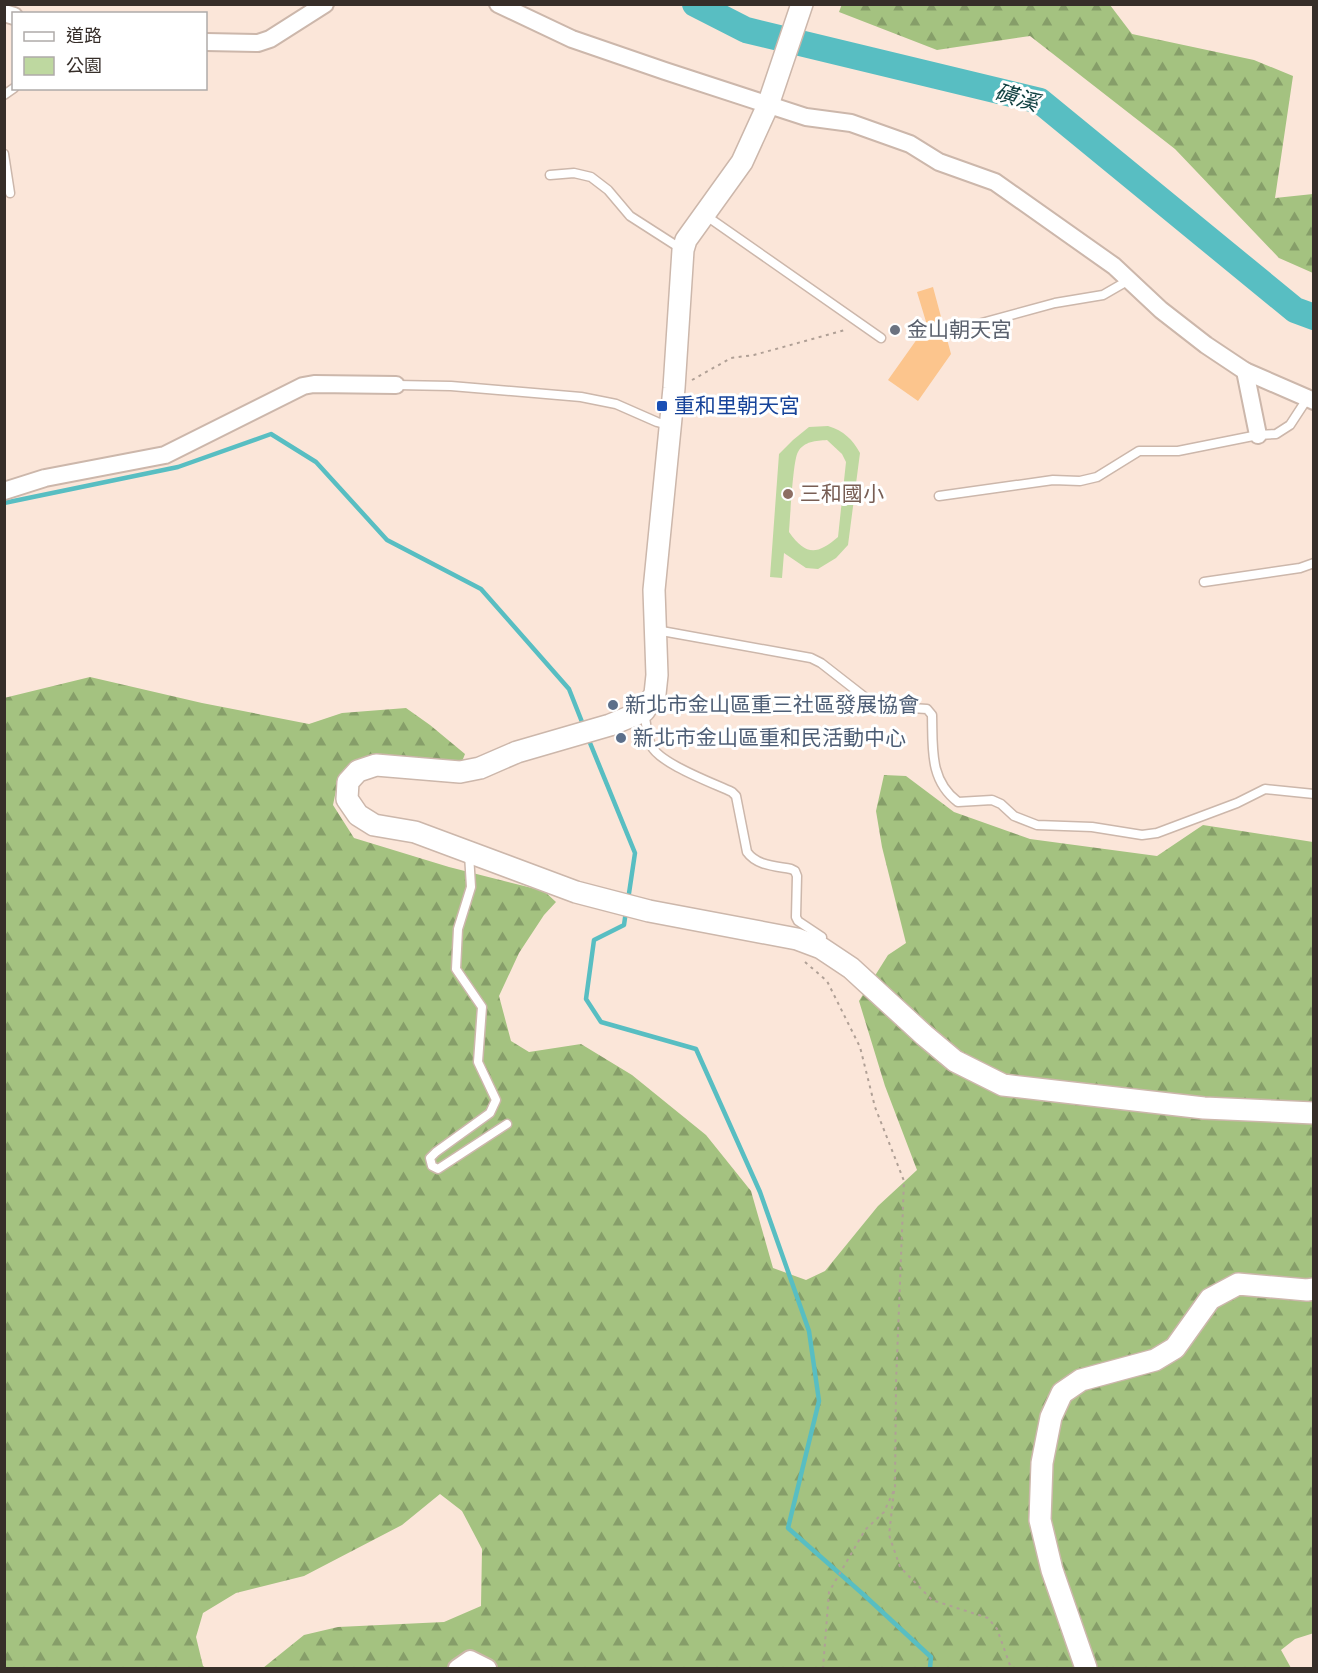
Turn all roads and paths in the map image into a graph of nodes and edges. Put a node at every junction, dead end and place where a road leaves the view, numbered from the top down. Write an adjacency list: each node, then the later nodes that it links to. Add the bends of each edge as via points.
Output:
1 (325, 4): 4 (street, via 258,43)
2 (498, 4): 5 (street, via 572,39)
3 (802, 4): 5 (street)
4 (207, 42)
5 (770, 101): 9 (street, via 742,162); 11 (street, via 807,117 851,123 910,144 939,162 995,182)
6 (4, 154): 8 (lane)
7 (550, 175): 10 (lane, via 574,173 591,177 630,216)
8 (10, 194)
9 (705, 214): 10 (street); 14 (lane)
10 (683, 250): 17 (street)
11 (1129, 280): 13 (lane, via 1103,295 1055,303); 15 (street, via 1161,310)
12 (844, 330): 17 (path, via 731,358)
13 (956, 330)
14 (881, 338)
15 (1245, 371): 18 (street); 20 (street)
16 (396, 385): 19 (lane, via 581,397 616,404); 21 (street, via 303,386 165,455 45,478)
17 (674, 388): 19 (street)
18 (1310, 400): 20 (lane, via 1290,425 1276,434)
19 (669, 425): 25 (street, via 654,590)
20 (1258, 435): 22 (lane, via 1178,450 1138,451 1097,477 1080,481 1053,480)
21 (4, 491)
22 (939, 496)
23 (1314, 563): 24 (lane)
24 (1204, 582)
25 (656, 630): 26 (street, via 655,694); 27 (lane, via 811,658 879,706 927,709 932,715 935,770 949,794 958,802 992,800 1014,816 1037,825 1092,827 1142,835 1157,833 1265,789)
26 (644, 711): 28 (street, via 480,768 460,772 376,765 358,771 348,782 347,799 358,815 374,825 415,832); 29 (lane, via 651,746 657,754 736,796 751,857 758,863 795,871 796,917 822,937)
27 (1314, 794)
28 (469, 851): 29 (street, via 576,892 649,911 797,939); 32 (lane, via 471,887 458,929 456,969 482,1007 478,1062 495,1100 490,1113 430,1158 432,1166 438,1169)
29 (821, 948): 31 (street, via 851,968 955,1061 1003,1085 1204,1108)
30 (800, 958): 34 (path, via 827,981 860,1047 875,1107 904,1182)
31 (1314, 1113)
32 (507, 1124)
33 (1314, 1289): 39 (street, via 1238,1284 1210,1299 1175,1348 1155,1360 1082,1380 1062,1393 1051,1417 1042,1462 1040,1520 1052,1570)
34 (895, 1488): 37 (path, via 884,1512 865,1530 830,1592); 38 (path, via 889,1535 900,1567 932,1600 988,1618 997,1629)
35 (457, 1668): 36 (street, via 470,1659)
36 (488, 1668)
37 (823, 1668)
38 (1011, 1668)
39 (1086, 1668)

